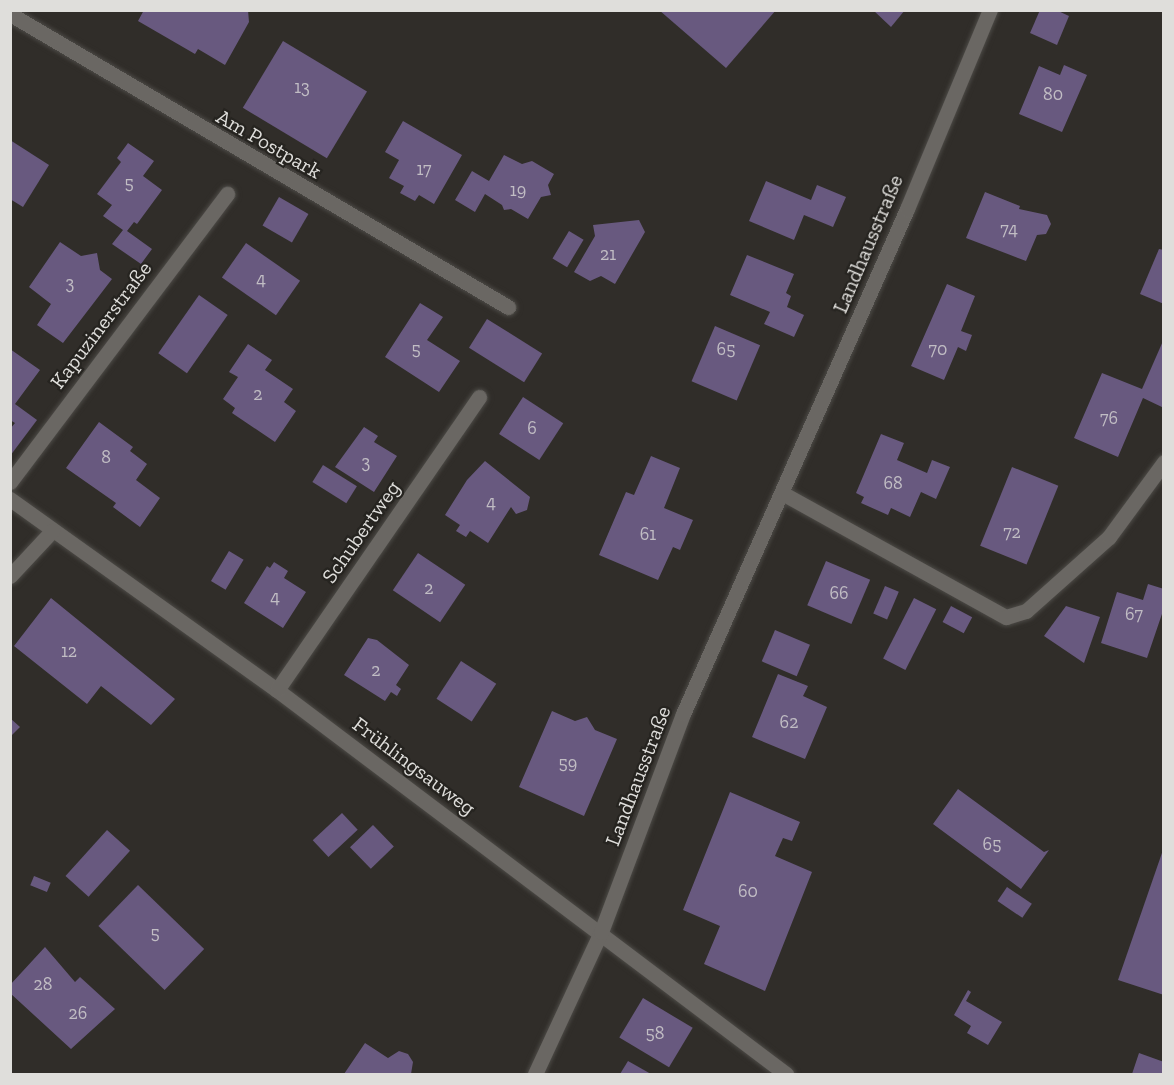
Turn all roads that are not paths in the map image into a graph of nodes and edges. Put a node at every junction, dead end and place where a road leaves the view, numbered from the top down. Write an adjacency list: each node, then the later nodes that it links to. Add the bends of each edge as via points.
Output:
1 (990, 10): 8 (street, Landhausstraße)
2 (10, 14): 4 (street, Am Postpark)
3 (227, 194): 7 (street, Kapuzinerstraße)
4 (508, 307)
5 (479, 397): 12 (street, Schubertweg)
6 (1164, 462): 8 (street, via 1109,537 1026,611 1006,618)
7 (10, 482)
8 (782, 494): 13 (street, Landhausstraße, via 683,714)
9 (10, 499): 10 (street, Frühlingsauweg)
10 (52, 531): 11 (street); 12 (street, Frühlingsauweg)
11 (10, 576)
12 (277, 690): 13 (street, Frühlingsauweg)
13 (601, 932): 14 (street, Landhausstraße); 15 (street, Frühlingsauweg)
14 (535, 1074)
15 (786, 1074)

